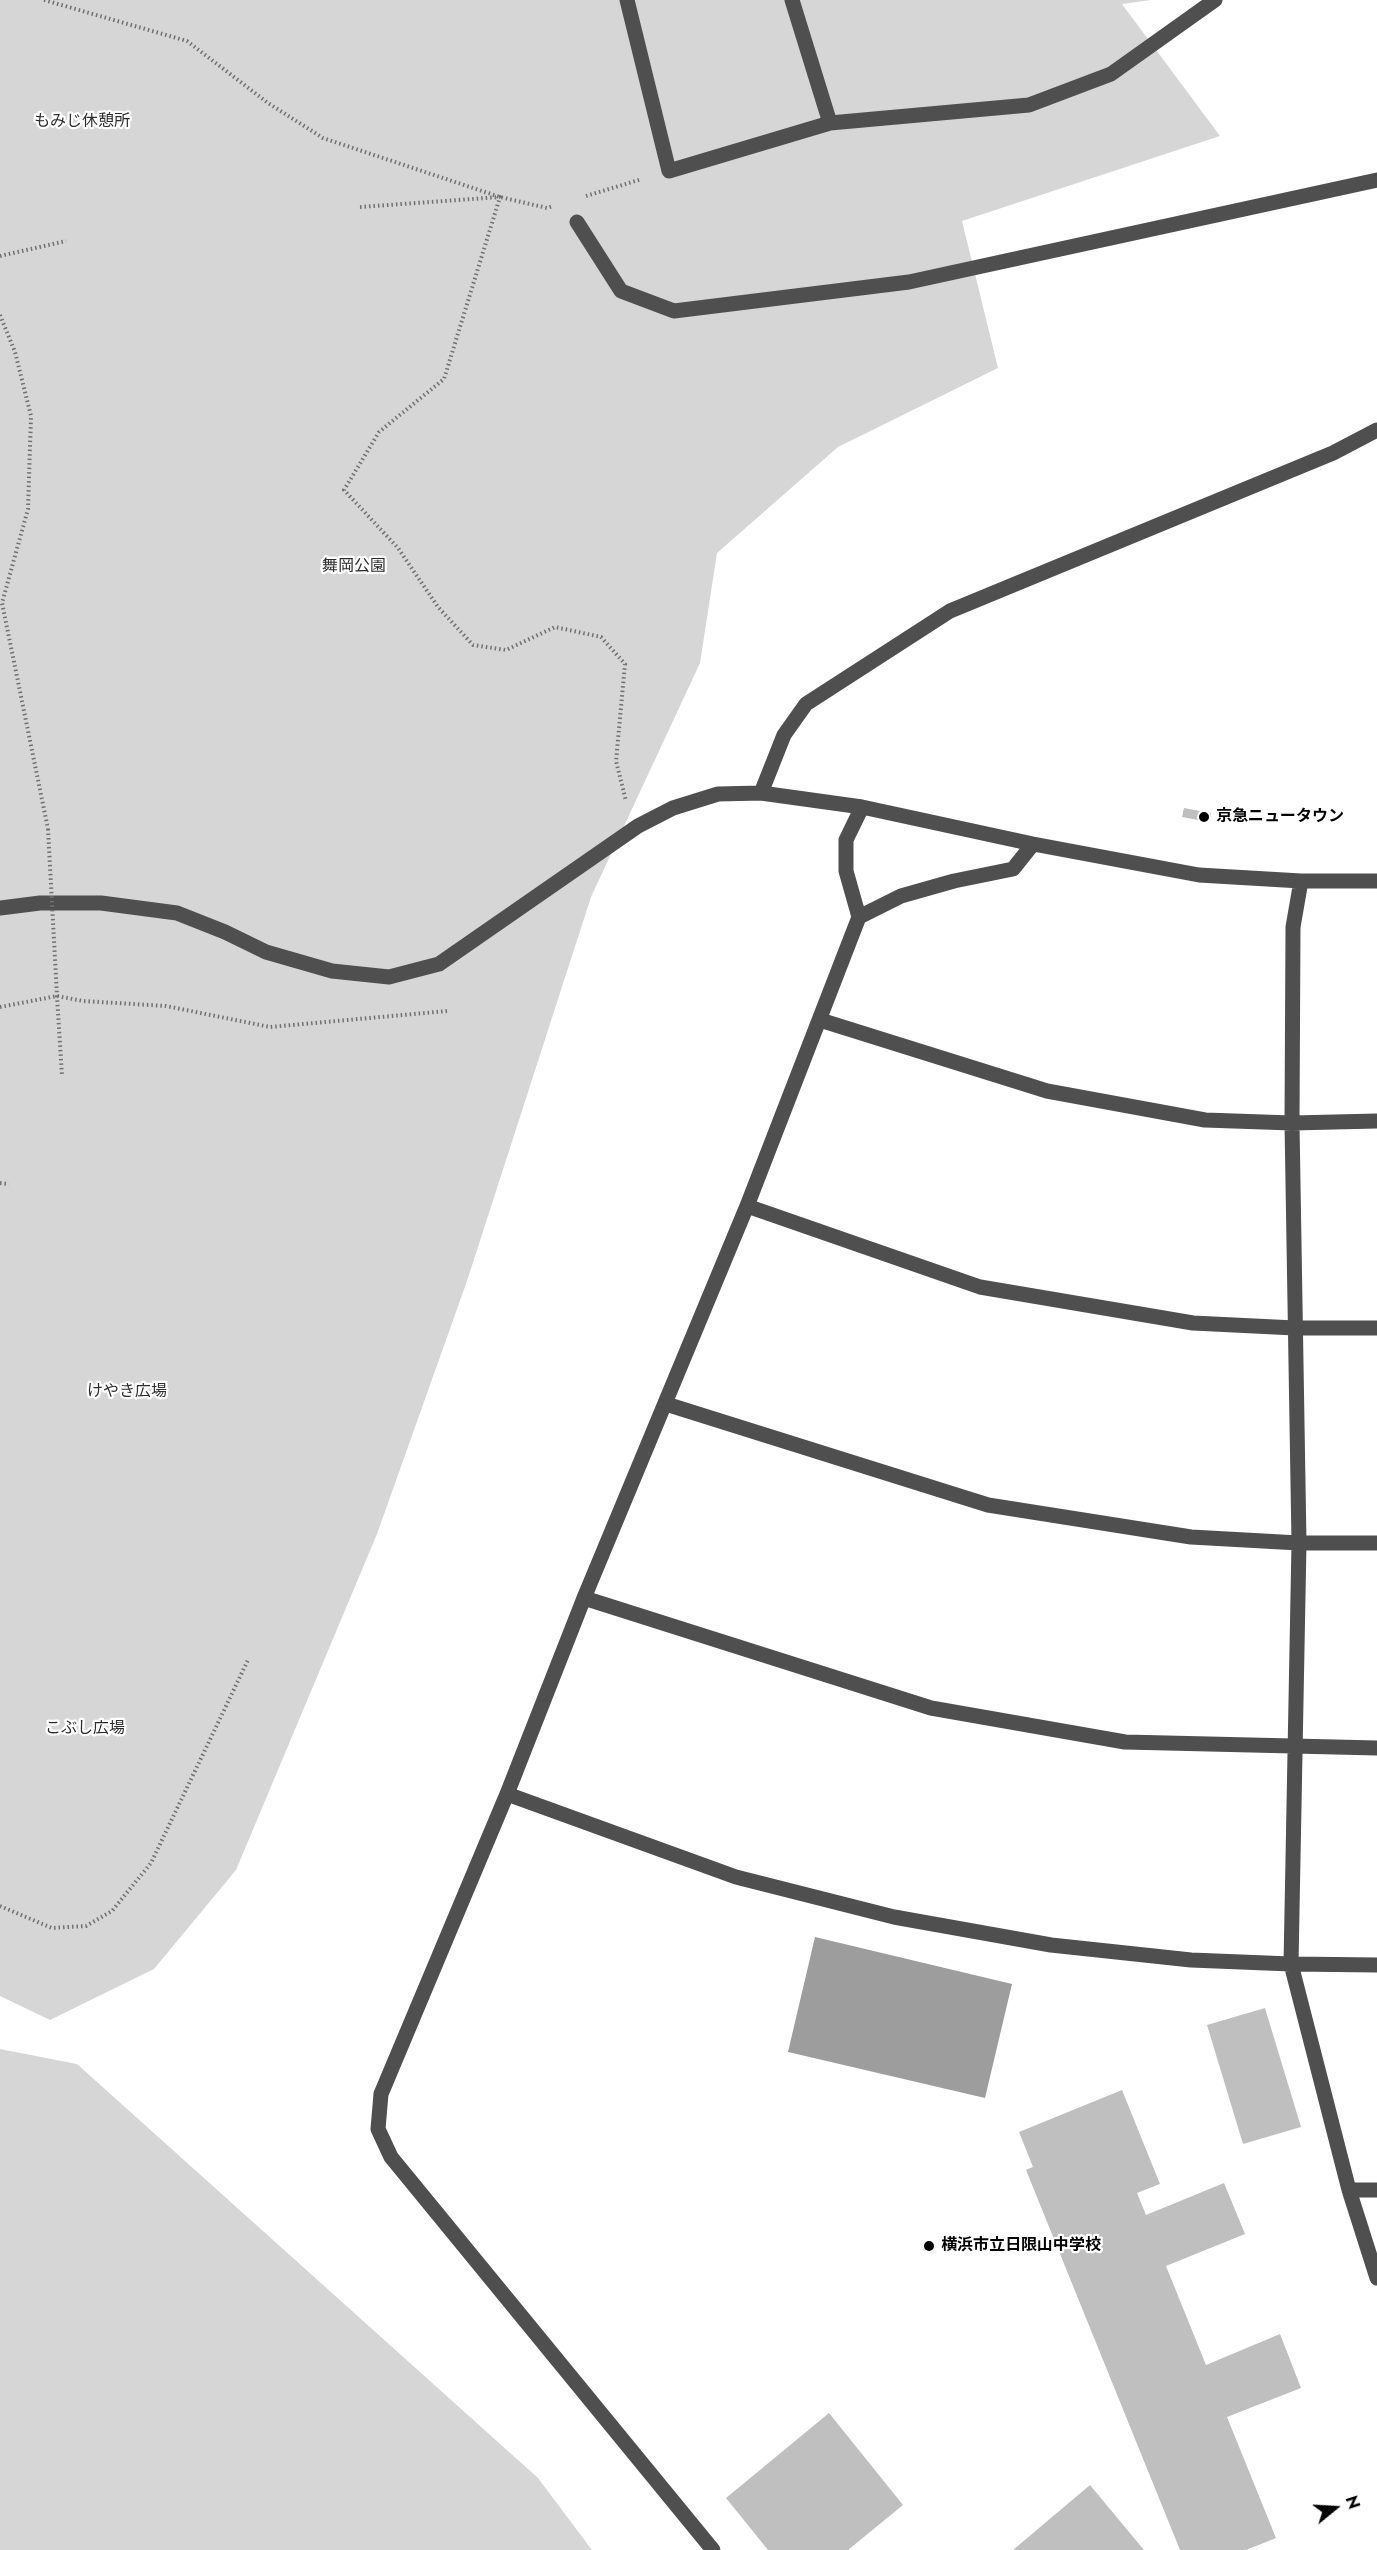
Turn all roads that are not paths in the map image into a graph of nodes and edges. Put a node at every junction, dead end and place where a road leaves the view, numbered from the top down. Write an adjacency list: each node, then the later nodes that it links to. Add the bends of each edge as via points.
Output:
1 (627, 0): 4 (street, via 669,171)
2 (792, 0): 4 (street)
3 (1215, 0): 4 (street, via 1111,74 1029,105)
4 (830, 123)
5 (1377, 180): 6 (street, via 909,282 674,311 621,291)
6 (578, 222)
7 (1377, 430): 8 (street, via 1322,457 950,611 806,704 784,735)
8 (761, 793): 9 (street); 13 (street, via 718,794 673,808 638,826 439,964 389,977 332,971 266,952 177,913 101,903 40,903)
9 (862, 807): 10 (street); 14 (street, via 846,840 846,871)
10 (1033, 844): 11 (street, via 1199,875); 14 (street, via 1012,868 902,896)
11 (1301, 881): 12 (street); 17 (street, via 1293,927)
12 (1377, 881)
13 (0, 908)
14 (859, 917): 15 (street)
15 (820, 1020): 17 (street, via 1047,1090 1204,1120); 18 (street)
16 (1377, 1121): 17 (street)
17 (1292, 1123): 19 (street)
18 (747, 1206): 19 (street, via 980,1287 1193,1323); 21 (street)
19 (1295, 1328): 20 (street); 22 (street)
20 (1377, 1328)
21 (666, 1404): 22 (street, via 988,1505 1191,1537); 24 (street)
22 (1299, 1543): 23 (street); 25 (street)
23 (1377, 1544)
24 (584, 1598): 25 (street, via 931,1708 1125,1742); 27 (street)
25 (1294, 1748): 26 (street); 28 (street)
26 (1377, 1748)
27 (507, 1794): 28 (street, via 736,1877 894,1917 1051,1945 1191,1960); 33 (street, via 381,2094 378,2130 391,2157)
28 (1291, 1965): 29 (street); 30 (street)
29 (1377, 1965)
30 (1349, 2190): 31 (street); 32 (street)
31 (1377, 2190)
32 (1377, 2278)
33 (713, 2550)

